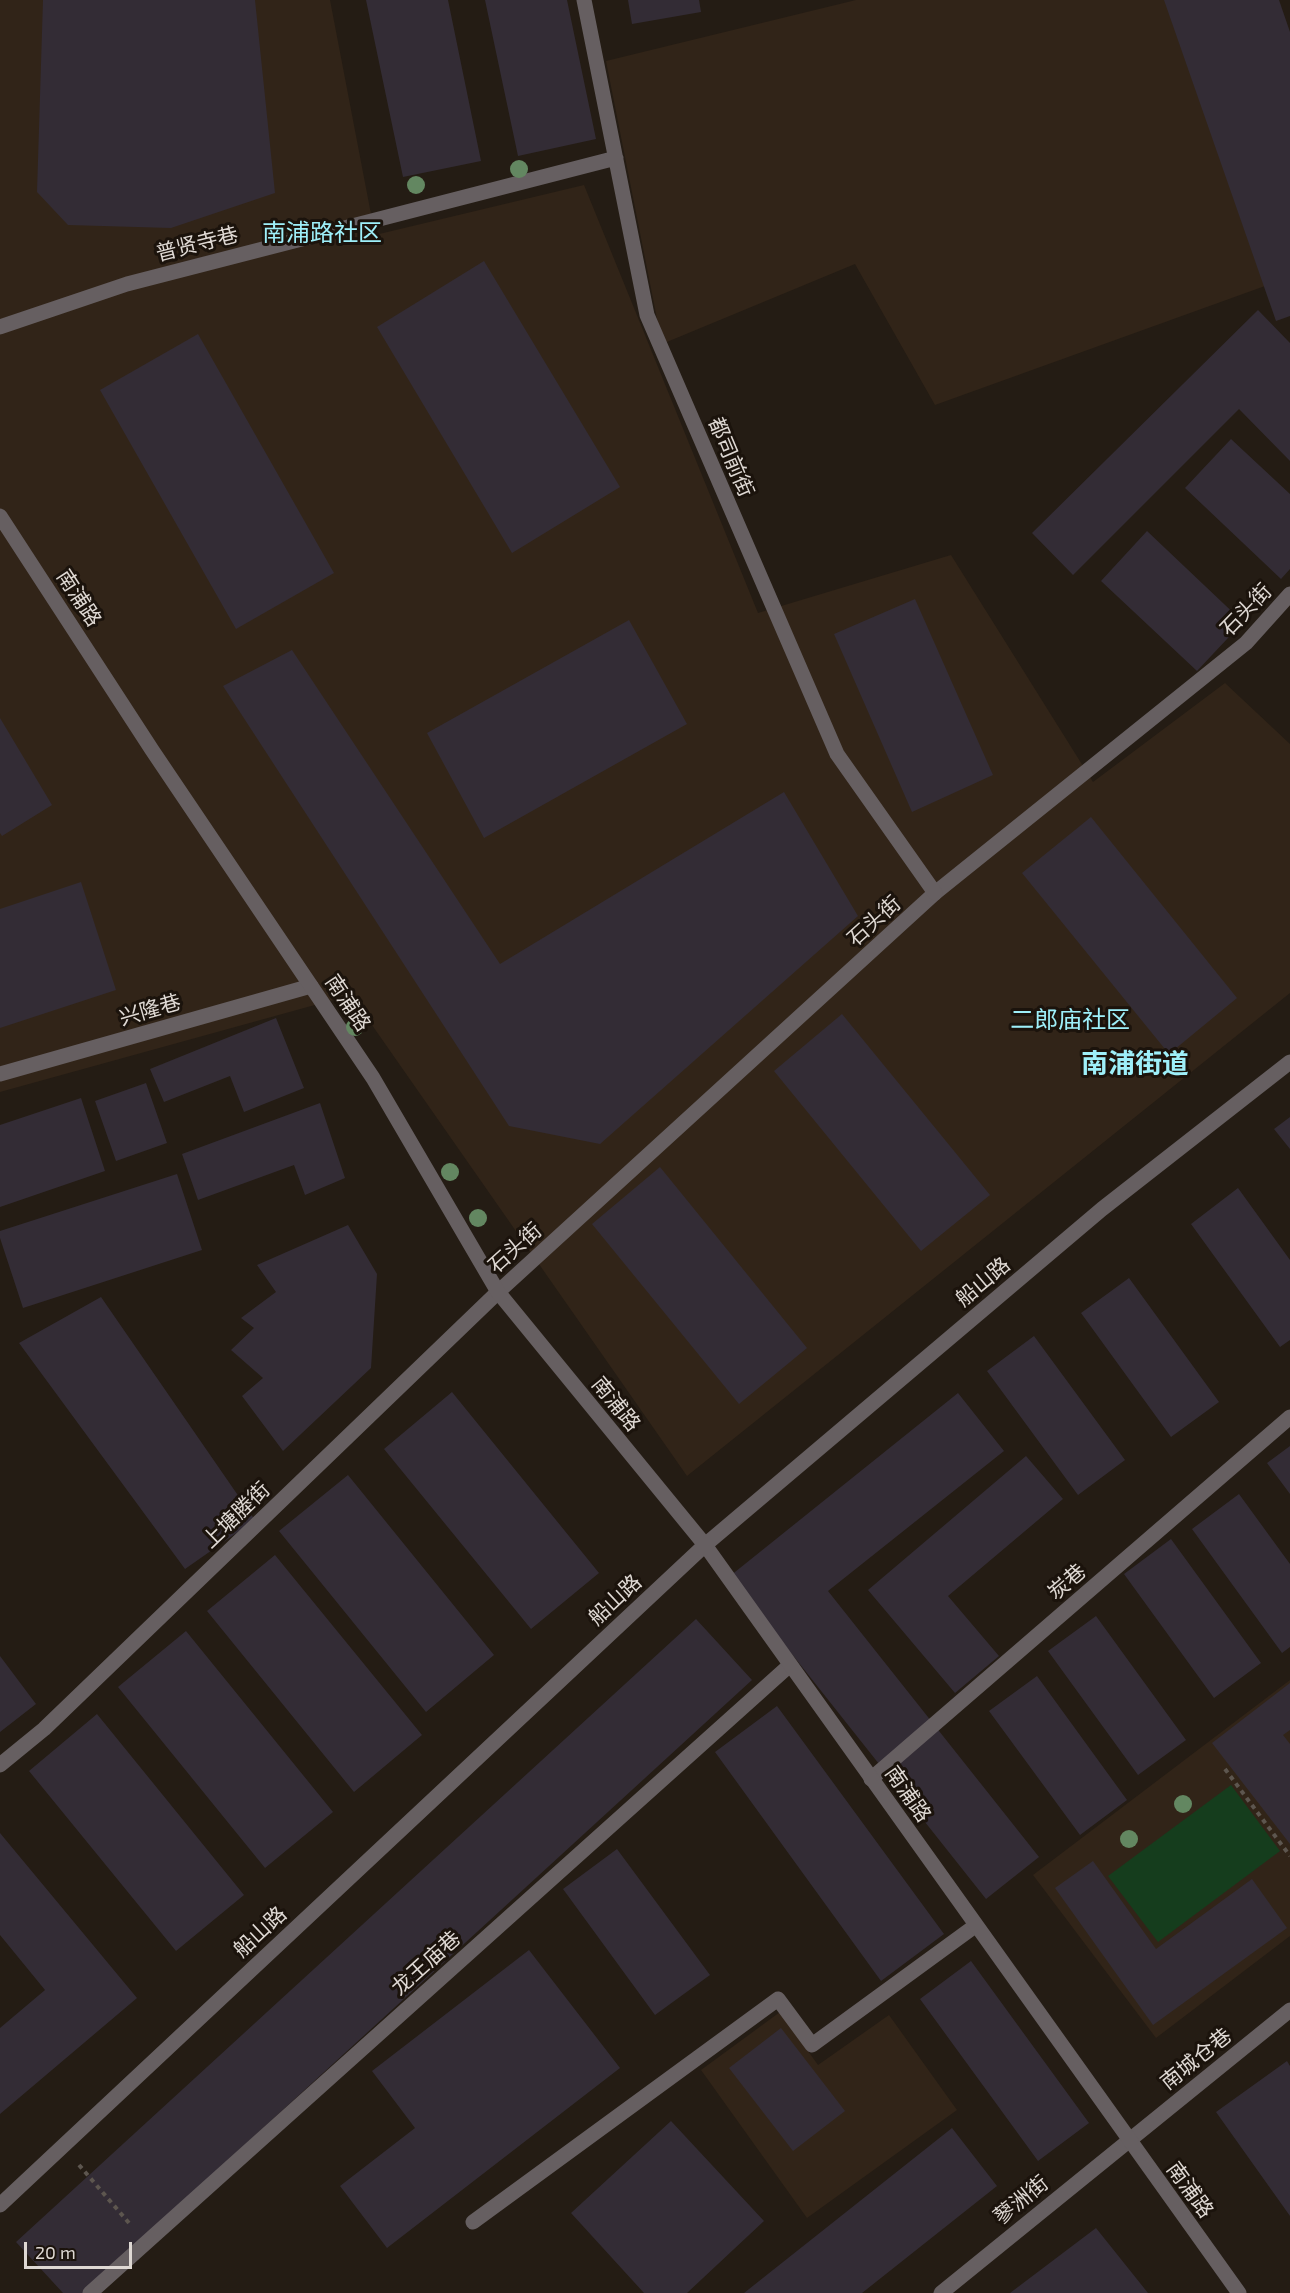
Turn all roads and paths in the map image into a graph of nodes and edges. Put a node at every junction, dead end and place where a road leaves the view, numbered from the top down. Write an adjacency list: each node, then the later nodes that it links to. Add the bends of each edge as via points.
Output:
1 (584, 0): 2 (street, 都司前街)
2 (616, 158): 3 (street, 普贤寺巷, via 127,284); 6 (street, 都司前街, via 647,315 837,754)
3 (0, 327)
4 (0, 516): 7 (street, 南浦路)
5 (1290, 594): 6 (street, 石头街, via 1246,643)
6 (935, 893): 10 (street, 石头街)
7 (311, 986): 9 (street, 兴隆巷); 10 (street, 南浦路, via 373,1078)
8 (1290, 1062): 12 (street, 船山路, via 1102,1209)
9 (0, 1074)
10 (498, 1292): 12 (street, 南浦路); 14 (street, 上塘塍街, via 44,1729)
11 (1290, 1417): 16 (street, 炭巷)
12 (705, 1545): 13 (street, 南浦路); 21 (street, 船山路)
13 (790, 1665): 16 (street, 南浦路); 24 (street, 龙王庙巷)
14 (0, 1765)
15 (1224, 1769): 17 (path)
16 (871, 1779): 18 (street, 南浦路)
17 (1290, 1856)
18 (975, 1926): 20 (street, 南浦路); 23 (street, via 812,2046 778,1999)
19 (1290, 2010): 20 (street, 南城仓巷)
20 (1128, 2140): 26 (street, 蓼洲街); 27 (street, 南浦路)
21 (62, 2147): 22 (street, 船山路); 24 (path)
22 (0, 2205)
23 (473, 2222)
24 (147, 2242): 25 (street, 龙王庙巷)
25 (90, 2293)
26 (941, 2293)
27 (1239, 2293)

